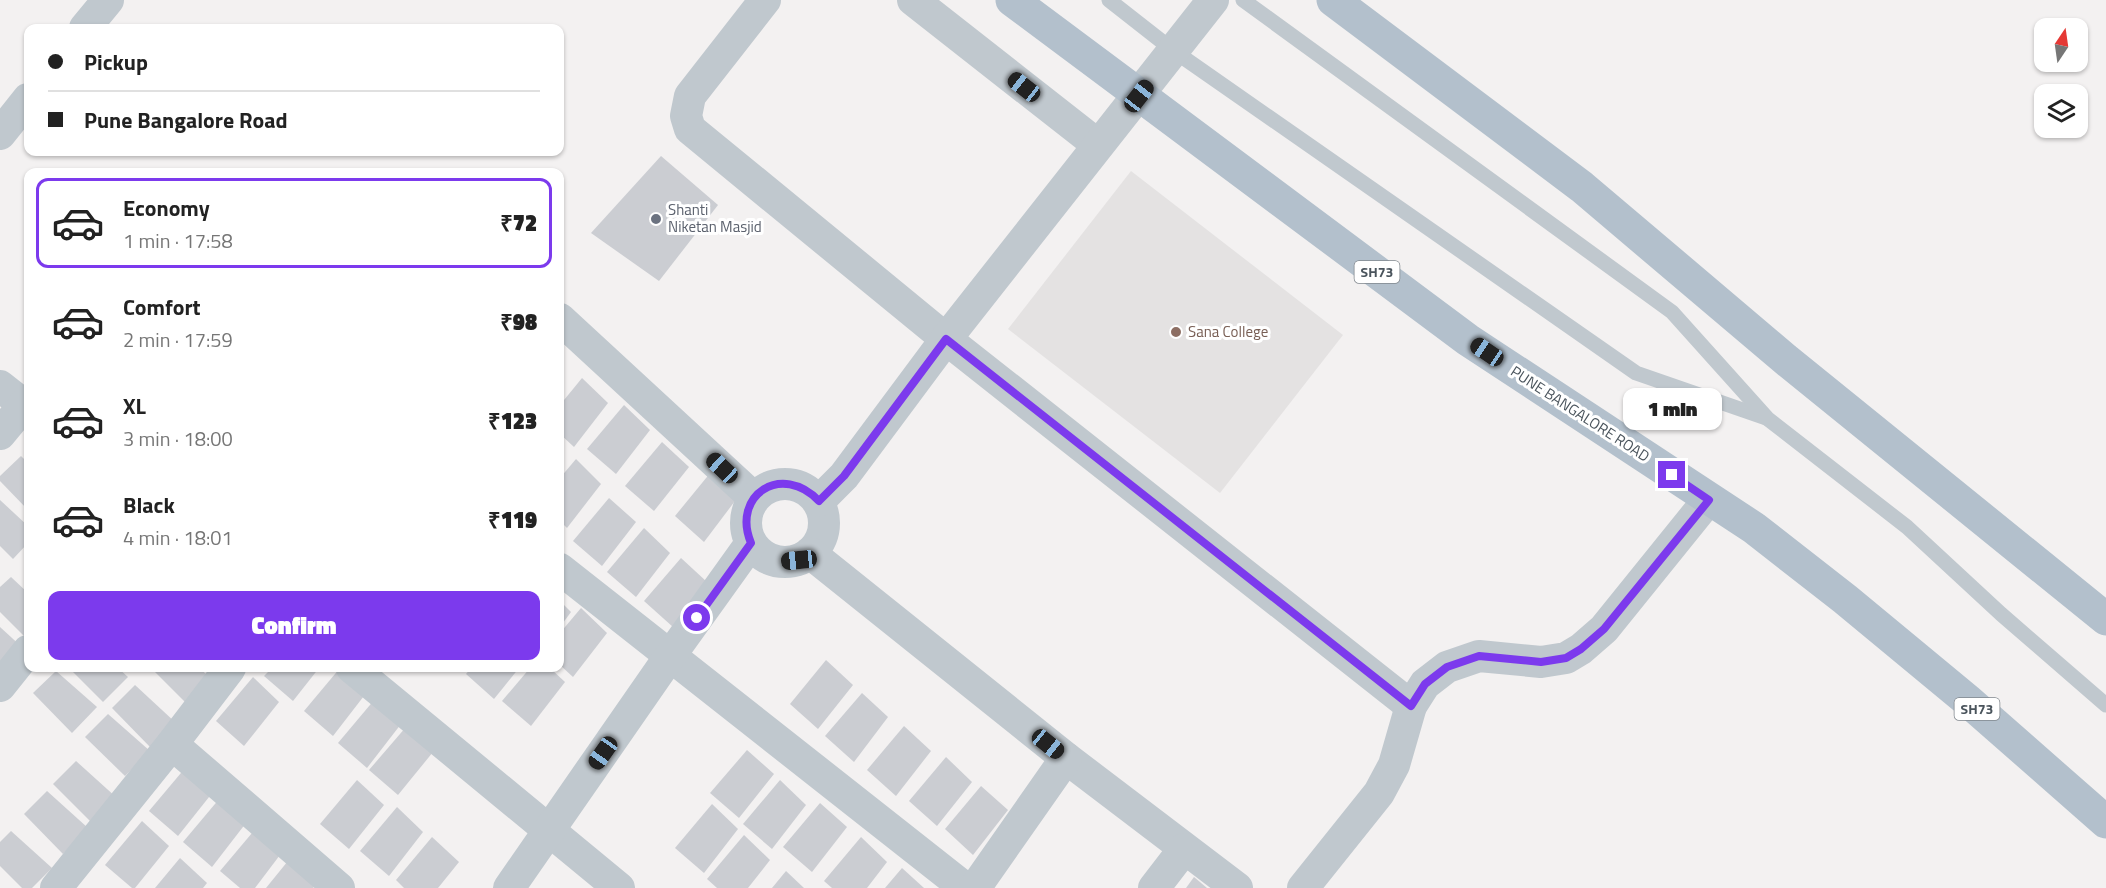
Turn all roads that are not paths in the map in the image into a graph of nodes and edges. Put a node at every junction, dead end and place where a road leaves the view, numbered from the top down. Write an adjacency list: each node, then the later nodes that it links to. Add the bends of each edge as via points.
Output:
1 (108, 0): 9 (street)
2 (765, 0): 16 (street, via 690,96 686,116 690,129)
3 (913, 0): 14 (street)
4 (1012, 0): 11 (main road, PUNE BANGALORE ROAD / SH73)
5 (1109, 0): 10 (lane)
6 (1213, 0): 10 (street)
7 (1243, 0): 18 (lane, via 1672,312)
8 (1333, 0): 26 (main road, via 1582,187 1785,358)
9 (88, 24)
10 (1174, 51): 11 (street); 18 (lane, via 1636,374)
11 (1139, 96): 14 (street); 21 (main road, PUNE BANGALORE ROAD / SH73, via 1468,340)
12 (24, 104): 13 (street)
13 (0, 134)
14 (1098, 145): 16 (street)
15 (564, 323): 20 (street)
16 (946, 339): 22 (street, via 844,476); 33 (street)
17 (18, 400): 19 (street)
18 (1768, 419): 32 (lane, via 1907,527)
19 (0, 434)
20 (754, 498): 22 (street, via 764,489 783,483 809,491); 23 (street, via 746,516)
21 (1709, 500): 33 (street, via 1604,629 1581,649 1566,658 1541,662 1479,656 1447,667 1425,684); 36 (main road, PUNE BANGALORE ROAD / SH73, via 1754,528 1845,599)
22 (819, 501): 24 (street, via 825,528)
23 (751, 543): 24 (street, via 765,557 778,562 799,560); 28 (street)
24 (810, 553): 35 (street)
25 (564, 572): 28 (street)
26 (2106, 618)
27 (24, 656): 31 (street)
28 (670, 656): 37 (street); 43 (street)
29 (227, 672): 34 (street)
30 (357, 672): 37 (street)
31 (0, 686)
32 (2106, 705)
33 (1411, 706): 47 (street, via 1394,765 1379,793)
34 (172, 744): 39 (street); 40 (street)
35 (1066, 758): 38 (street); 44 (street)
36 (2106, 822)
37 (549, 831): 41 (street); 42 (street)
38 (1184, 849): 45 (street); 46 (street)
39 (56, 888)
40 (339, 888)
41 (509, 888)
42 (619, 888)
43 (965, 888)
44 (975, 888)
45 (1154, 888)
46 (1237, 888)
47 (1303, 888)

